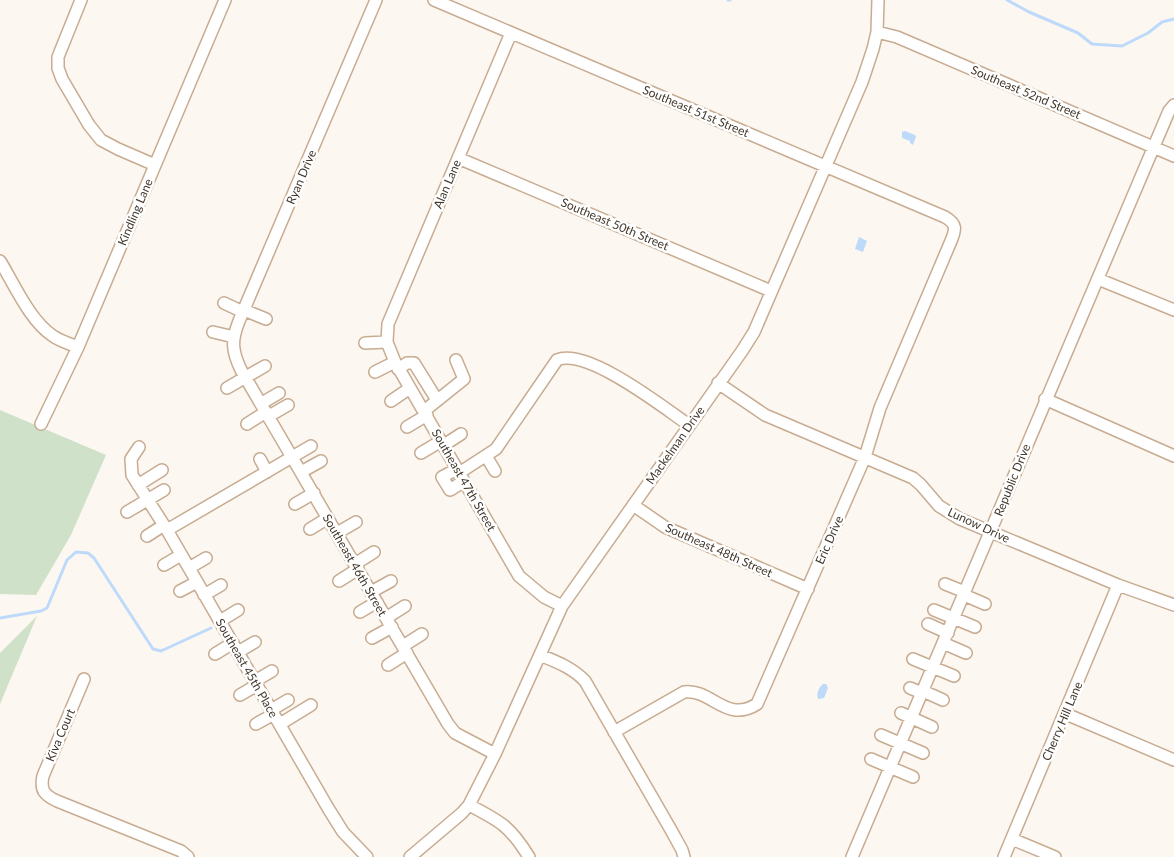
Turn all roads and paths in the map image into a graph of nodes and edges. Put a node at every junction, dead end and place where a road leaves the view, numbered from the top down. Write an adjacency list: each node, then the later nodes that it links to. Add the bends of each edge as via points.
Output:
1 (81, 0): 12 (street, via 58,57 62,78 101,140)
2 (225, 0): 12 (street, Kindling Lane)
3 (376, 0): 21 (street, Ryan Drive)
4 (434, 0): 6 (street, Southeast 51st Street)
5 (878, 0): 7 (street, Mackelman Drive)
6 (510, 32): 11 (street, Alan Lane); 13 (street, Southeast 51st Street)
7 (877, 32): 9 (street, Southeast 52nd Street, via 897,37); 13 (street, Mackelman Drive, via 862,82)
8 (1174, 105): 9 (street, Republic Drive)
9 (1154, 147): 10 (street, Southeast 52nd Street); 16 (street, Republic Drive)
10 (1174, 156)
11 (458, 158): 18 (street, Southeast 50th Street); 25 (street, Alan Lane, via 388,324)
12 (154, 165): 27 (street, Kindling Lane)
13 (825, 166): 14 (street, Southeast 51st Street, via 945,217); 18 (street, Mackelman Drive)
14 (954, 226): 56 (street, Eric Drive, via 951,241 880,408)
15 (0, 261): 17 (street)
16 (1098, 279): 20 (street); 38 (street, Republic Drive)
17 (5, 281): 27 (street, via 43,328 54,337)
18 (771, 291): 34 (street, Mackelman Drive, via 754,332)
19 (224, 304): 21 (street)
20 (1174, 310)
21 (244, 311): 22 (street); 24 (street, Ryan Drive)
22 (266, 319)
23 (213, 332): 24 (street)
24 (234, 338): 28 (street, Ryan Drive)
25 (387, 340): 26 (street); 31 (street, Southeast 47th Street)
26 (365, 343)
27 (78, 347): 44 (street, Kindling Lane)
28 (235, 355): 33 (street, Southeast 46th Street)
29 (456, 360): 39 (street, via 464,379)
30 (265, 366): 33 (street)
31 (396, 366): 32 (street); 36 (street, Southeast 47th Street); 39 (street, via 414,363)
32 (375, 372)
33 (246, 377): 35 (street); 42 (street, Southeast 46th Street)
34 (718, 383): 46 (street, Mackelman Drive); 56 (street, Lunow Drive, via 760,412)
35 (227, 388)
36 (410, 388): 40 (street); 43 (street, Southeast 47th Street)
37 (280, 393): 42 (street)
38 (1045, 399): 54 (street); 75 (street, Republic Drive)
39 (437, 400): 43 (street)
40 (391, 401)
41 (288, 405): 42 (street)
42 (266, 410): 45 (street); 55 (street, Southeast 46th Street)
43 (425, 413): 47 (street); 49 (street, Southeast 47th Street)
44 (41, 424)
45 (247, 424)
46 (689, 425): 53 (street, via 630,383 596,367 563,358 557,360 496,449); 69 (street, Mackelman Drive)
47 (407, 427)
48 (461, 434): 49 (street)
49 (443, 443): 52 (street); 63 (street, Southeast 47th Street)
50 (311, 446): 55 (street)
51 (139, 447): 64 (street, via 131,459)
52 (421, 453)
53 (486, 456): 60 (street); 63 (street)
54 (1174, 456)
55 (292, 457): 61 (street); 62 (street, Southeast 46th Street)
56 (865, 457): 75 (street, Lunow Drive, via 913,478 946,512); 90 (street, Eric Drive)
57 (260, 459): 61 (street)
58 (321, 461): 62 (street)
59 (162, 470): 64 (street)
60 (496, 471)
61 (267, 472): 73 (street, via 226,502)
62 (301, 472): 66 (street, Southeast 46th Street)
63 (460, 474): 98 (street, Southeast 47th Street, via 519,576)
64 (135, 480): 67 (street, Southeast 45th Place)
65 (164, 490): 67 (street)
66 (314, 493): 68 (street); 71 (street, Southeast 46th Street)
67 (148, 500): 70 (street); 73 (street, Southeast 45th Place)
68 (295, 504)
69 (633, 505): 90 (street, Southeast 48th Street, via 665,527); 98 (street, Mackelman Drive)
70 (127, 512)
71 (328, 518): 74 (street); 76 (street, Southeast 46th Street)
72 (356, 522): 76 (street)
73 (165, 528): 77 (street); 79 (street, Southeast 45th Place)
74 (310, 529)
75 (991, 532): 89 (street, Lunow Drive); 92 (street, Republic Drive)
76 (337, 533): 82 (street, Southeast 46th Street)
77 (147, 536)
78 (374, 552): 82 (street)
79 (181, 555): 81 (street); 83 (street, Southeast 45th Place)
80 (206, 558): 83 (street)
81 (164, 565)
82 (356, 566): 84 (street); 94 (street, Southeast 46th Street)
83 (189, 568): 86 (street, Southeast 45th Place)
84 (339, 581)
85 (391, 581): 94 (street)
86 (197, 582): 91 (street); 93 (street, Southeast 45th Place)
87 (945, 584): 92 (street)
88 (221, 585): 93 (street)
89 (1118, 585): 96 (street, Lunow Drive); 130 (street, Cherry Hill Lane)
90 (808, 589): 135 (street, Eric Drive, via 757,704 735,711 684,692)
91 (180, 591)
92 (965, 594): 95 (street); 102 (street, Republic Drive)
93 (204, 595): 103 (street, Southeast 45th Place)
94 (374, 597): 101 (street); 104 (street, Southeast 46th Street)
95 (985, 604)
96 (1174, 605)
97 (405, 606): 104 (street)
98 (562, 606): 115 (street, Mackelman Drive)
99 (238, 610): 103 (street)
100 (934, 610): 102 (street)
101 (360, 612)
102 (954, 618): 106 (street); 109 (street, Republic Drive)
103 (220, 621): 111 (street, Southeast 45th Place)
104 (389, 622): 108 (street); 112 (street, Southeast 46th Street)
105 (928, 624): 109 (street)
106 (975, 627)
107 (422, 634): 112 (street)
108 (372, 638)
109 (946, 638): 113 (street); 118 (street, Republic Drive)
110 (255, 642): 111 (street)
111 (235, 648): 114 (street); 122 (street, Southeast 45th Place)
112 (405, 650): 117 (street); 139 (street, Southeast 46th Street, via 455,733)
113 (966, 652)
114 (215, 654)
115 (540, 655): 135 (street, via 567,666 585,681); 139 (street, Mackelman Drive)
116 (913, 659): 118 (street)
117 (388, 665)
118 (933, 667): 120 (street); 124 (street, Republic Drive)
119 (272, 671): 122 (street)
120 (954, 676)
121 (84, 680): 146 (street, Kiva Court, via 43,776 44,792 57,801 174,848)
122 (256, 683): 125 (street); 129 (street, Southeast 45th Place)
123 (910, 688): 124 (street)
124 (922, 692): 127 (street); 131 (street, Republic Drive)
125 (240, 695)
126 (288, 700): 129 (street)
127 (943, 700)
128 (311, 705): 133 (street)
129 (272, 712): 132 (street); 133 (street, Southeast 45th Place)
130 (1066, 714): 141 (street); 145 (street, Cherry Hill Lane)
131 (906, 715): 134 (street); 137 (street, Republic Drive)
132 (256, 724)
133 (280, 724): 147 (street, Southeast 45th Place, via 343,832)
134 (932, 727)
135 (614, 732): 150 (street)
136 (881, 735): 137 (street)
137 (901, 743): 138 (street); 142 (street, Republic Drive)
138 (923, 753)
139 (495, 754): 144 (street, Mackelman Drive)
140 (871, 759): 142 (street)
141 (1174, 760)
142 (890, 767): 143 (street); 151 (street, Republic Drive)
143 (913, 777)
144 (469, 805): 148 (street, Mackelman Drive); 149 (street, via 507,827)
145 (1012, 838): 152 (street, Cherry Hill Lane); 153 (street)
146 (188, 857)
147 (367, 857)
148 (410, 857)
149 (529, 857)
150 (684, 857)
151 (852, 857)
152 (1004, 857)
153 (1054, 857)

